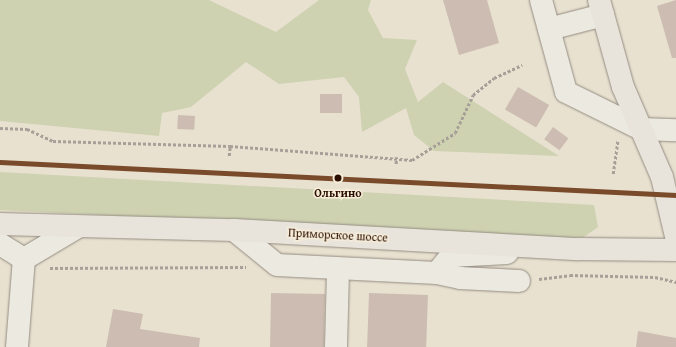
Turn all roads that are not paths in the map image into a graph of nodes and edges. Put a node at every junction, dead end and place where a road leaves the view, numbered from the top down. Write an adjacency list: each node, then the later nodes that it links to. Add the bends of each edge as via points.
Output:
1 (541, 0): 3 (street)
2 (602, 8): 3 (street); 4 (main road, via 623,87)
3 (549, 29): 4 (street, via 566,92)
4 (641, 129): 5 (street); 9 (main road, via 662,177)
5 (676, 130)
6 (0, 224): 7 (main road, Приморское шоссе)
7 (76, 228): 8 (main road, Приморское шоссе); 13 (street)
8 (234, 230): 11 (main road, Приморское шоссе); 14 (street, via 277,265)
9 (676, 236)
10 (0, 244): 13 (street)
11 (578, 249): 12 (main road, Приморское шоссе); 15 (street, via 451,256)
12 (676, 250)
13 (24, 264): 17 (street)
14 (338, 268): 15 (street); 18 (street)
15 (437, 273): 16 (street, via 460,278)
16 (519, 281)
17 (17, 347)
18 (336, 347)

